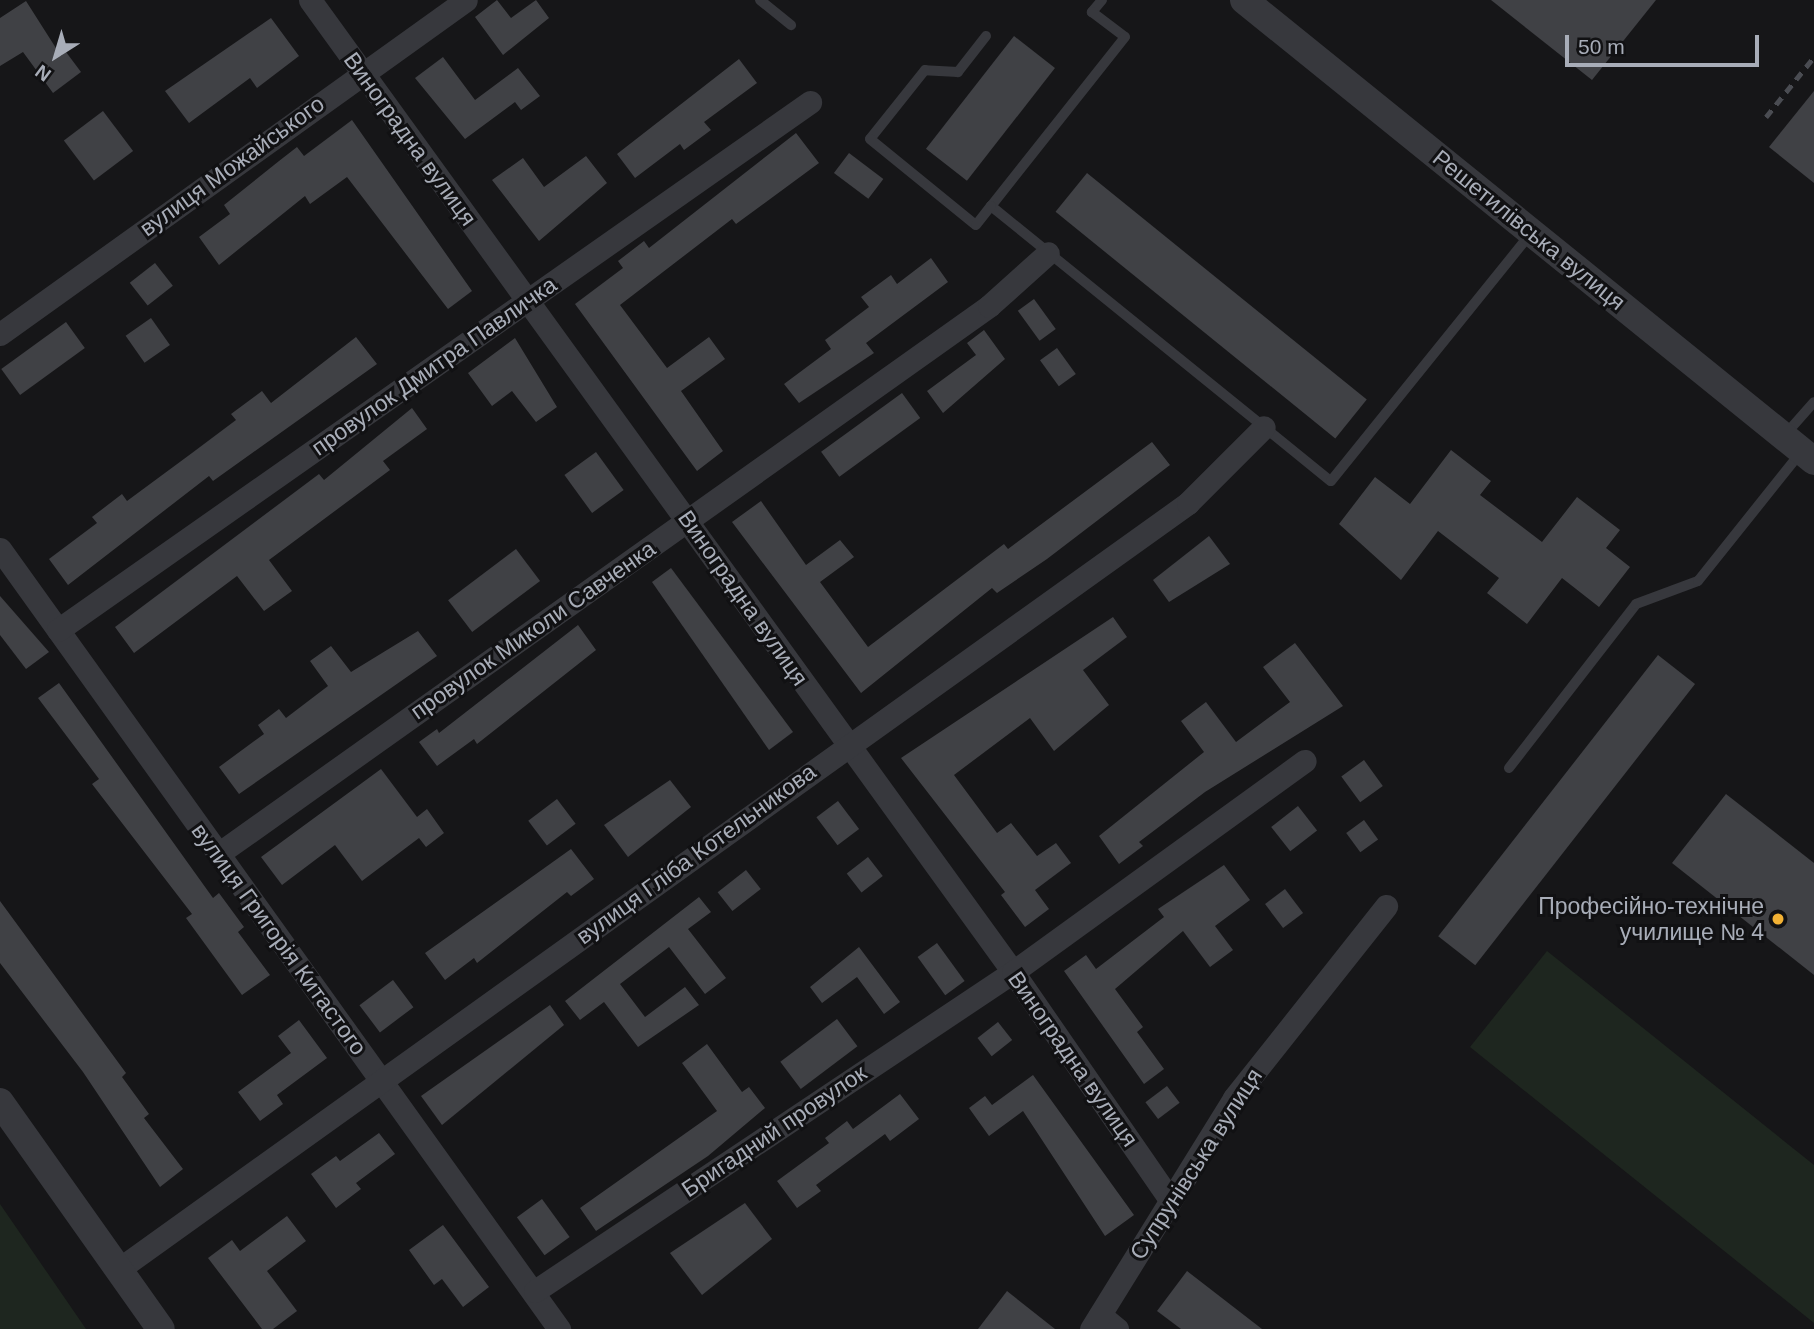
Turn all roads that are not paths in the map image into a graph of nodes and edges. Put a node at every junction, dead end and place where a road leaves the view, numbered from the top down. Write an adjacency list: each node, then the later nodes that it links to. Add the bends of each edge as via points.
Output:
1 (310, 0): 8 (street, Виноградна вулиця)
2 (466, 0): 8 (street, вулиця Можайського)
3 (760, 0): 6 (lane)
4 (1102, 0): 10 (lane, via 1092,12 1125,37)
5 (1244, 0): 11 (street, Решетилівська вулиця)
6 (791, 25)
7 (986, 36): 10 (lane, via 958,72 925,70 870,139 976,225)
8 (360, 73): 13 (street, Виноградна вулиця); 14 (street, вулиця Можайського)
9 (810, 102): 13 (street, провулок Дмитра Павличка)
10 (991, 206): 12 (lane)
11 (1531, 233): 16 (lane, via 1331,481); 17 (street, Решетилівська вулиця)
12 (1048, 253): 16 (lane); 18 (street, провулок Миколи Савченка, via 989,306)
13 (528, 300): 18 (street, Виноградна вулиця); 20 (street, провулок Дмитра Павличка)
14 (0, 334)
15 (1814, 402): 17 (lane)
16 (1264, 427): 21 (street, вулиця Гліба Котельникова, via 1188,503)
17 (1800, 449): 23 (lane, via 1698,581 1636,604)
18 (689, 520): 21 (street, Виноградна вулиця); 24 (street, провулок Миколи Савченка)
19 (0, 549): 20 (street, вулиця Григорія Китастого)
20 (58, 630): 24 (street, вулиця Григорія Китастого)
21 (847, 746): 26 (street, Виноградна вулиця); 27 (street, вулиця Гліба Котельникова)
22 (1305, 761): 26 (street, Бригадний провулок)
23 (1509, 768)
24 (218, 854): 27 (street, вулиця Григорія Китастого)
25 (1386, 906): 29 (street, Супрунівська вулиця, via 1234,1098)
26 (1013, 972): 29 (street, Виноградна вулиця); 31 (street, Бригадний провулок)
27 (379, 1080): 30 (street, вулиця Гліба Котельникова); 31 (street, вулиця Григорія Китастого)
28 (0, 1102): 30 (street)
29 (1170, 1200): 32 (street, Супрунівська вулиця)
30 (119, 1269): 33 (street)
31 (535, 1291): 34 (street, вулиця Григорія Китастого)
32 (1103, 1324)
33 (161, 1329)
34 (559, 1329)

